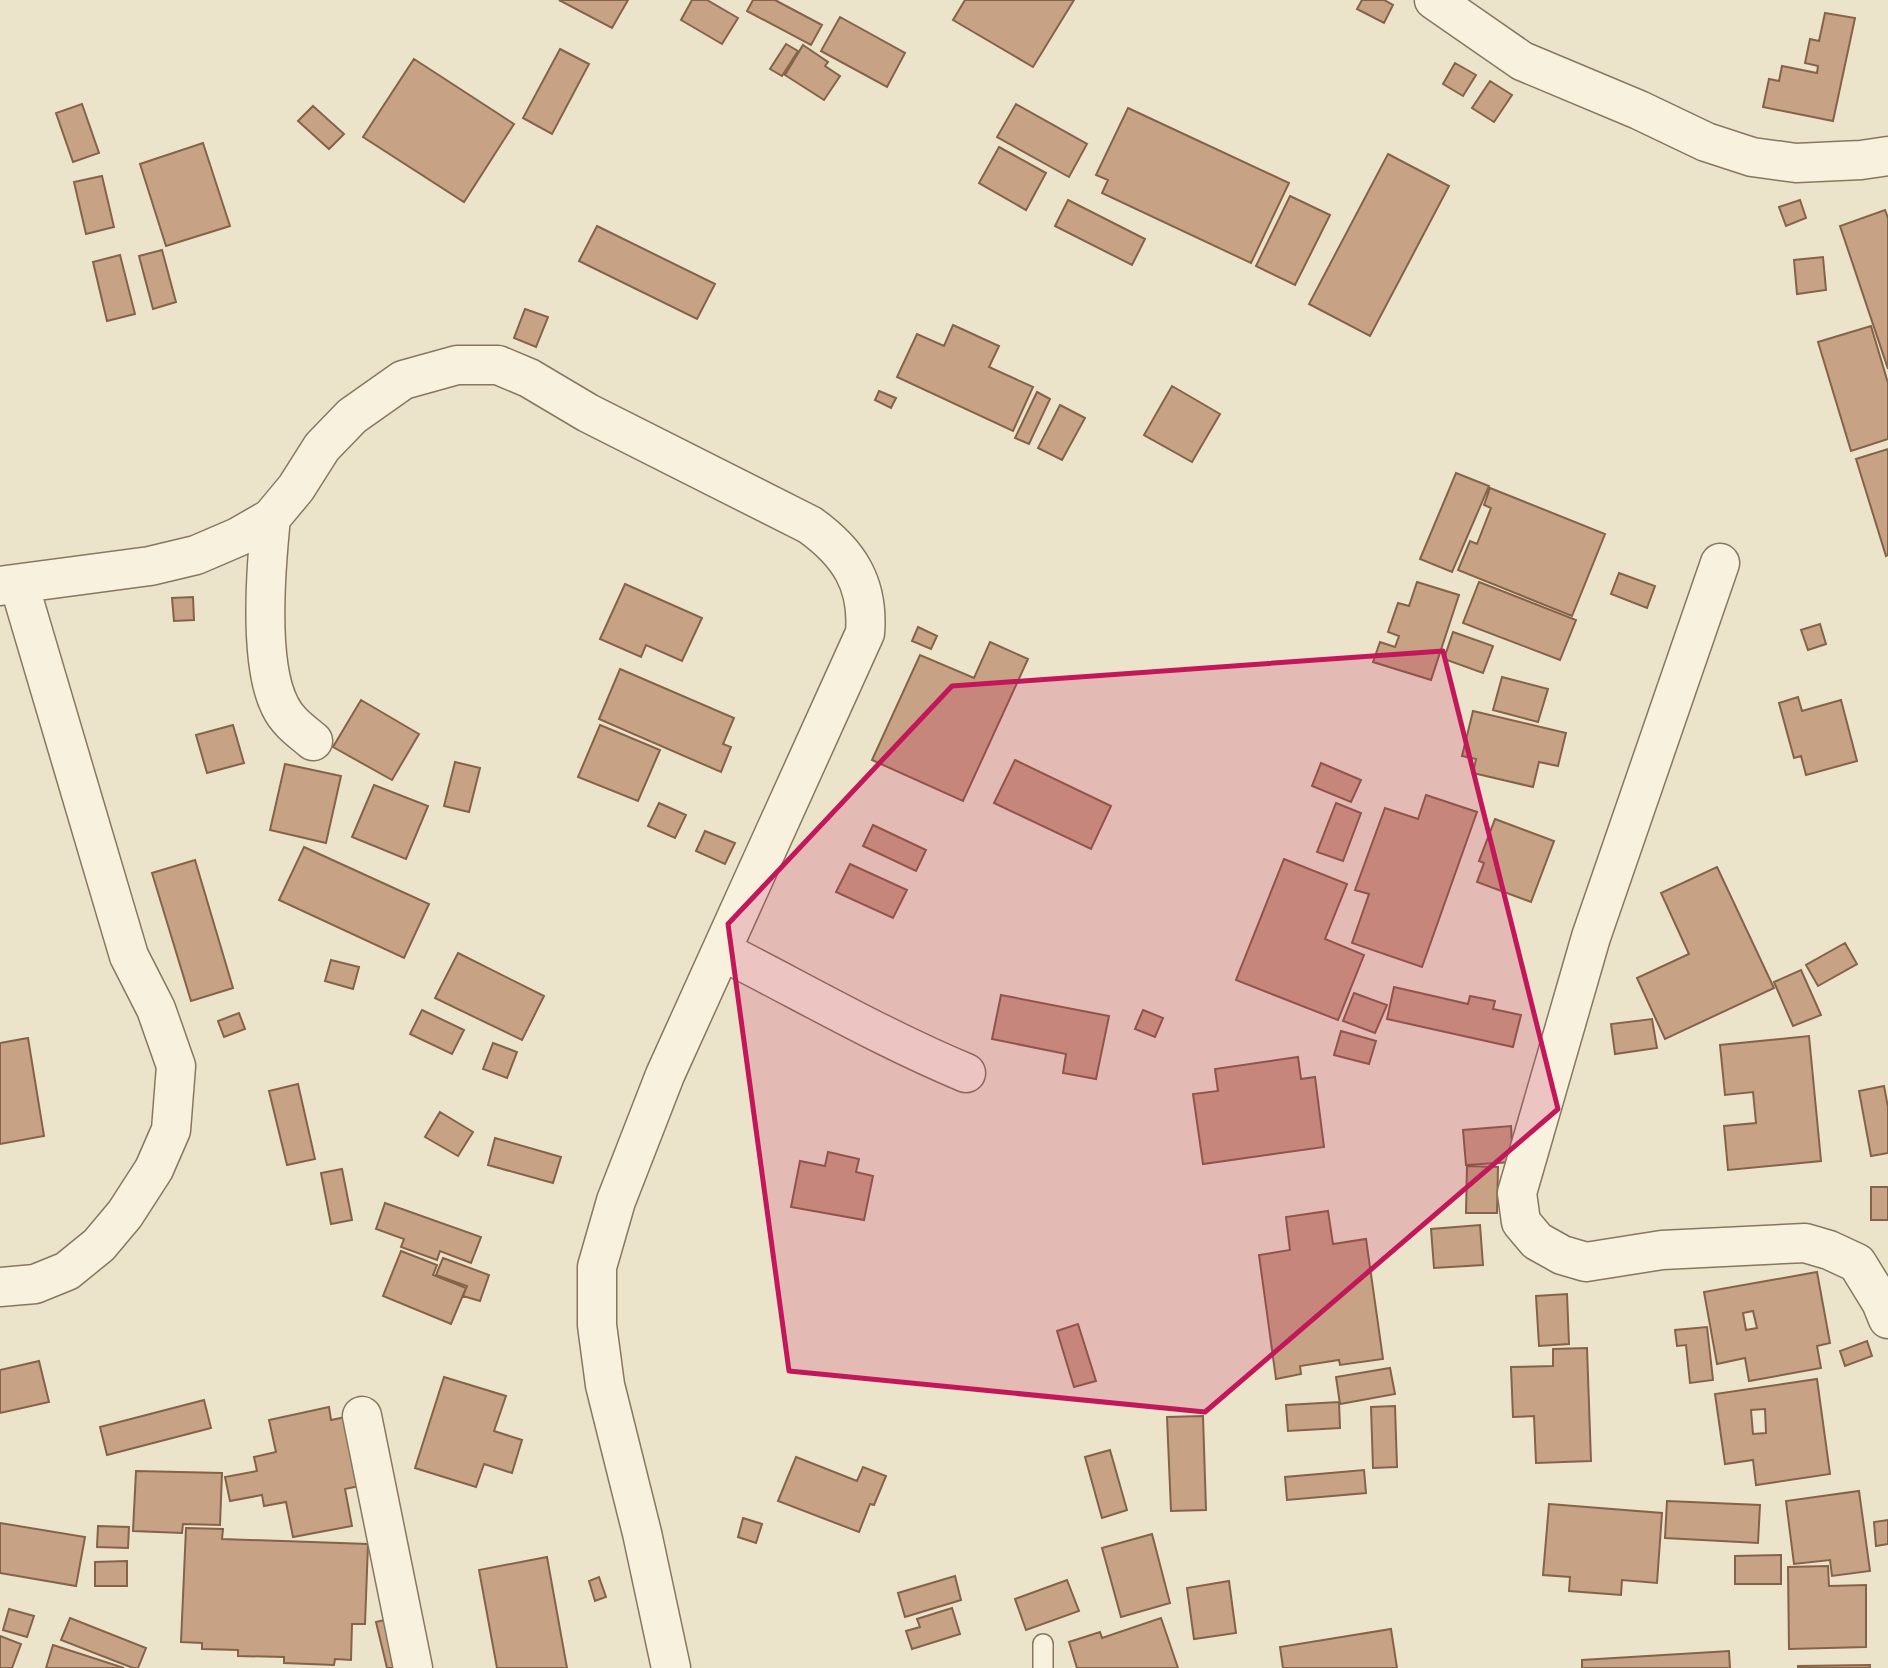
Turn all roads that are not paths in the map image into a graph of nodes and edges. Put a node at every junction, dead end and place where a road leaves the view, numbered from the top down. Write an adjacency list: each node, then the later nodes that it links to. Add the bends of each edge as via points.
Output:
1 (1434, 0): 2 (street, via 1522,61 1706,142 1752,157 1796,163)
2 (1888, 156)
3 (271, 518): 5 (street, via 196,555 150,566); 6 (street, via 266,586 274,690 290,722); 7 (street, via 345,424 404,380 457,365 498,365 810,525 832,541 863,592 865,633)
4 (1720, 563): 10 (street, via 1591,937 1517,1193 1521,1222 1537,1241 1586,1262 1662,1250 1805,1243 1857,1263)
5 (9, 585): 9 (street, via 129,957 156,1009 176,1066 170,1130 155,1169 125,1214 99,1245 67,1271 36,1284)
6 (313, 740)
7 (722, 951): 8 (street, via 882,1035); 14 (street, via 665,1075 616,1201 597,1267 597,1325 605,1385)
8 (966, 1073)
9 (0, 1287)
10 (1888, 1319)
11 (362, 1416): 13 (street)
12 (1043, 1644): 15 (lane)
13 (413, 1668)
14 (671, 1668)
15 (1042, 1668)

